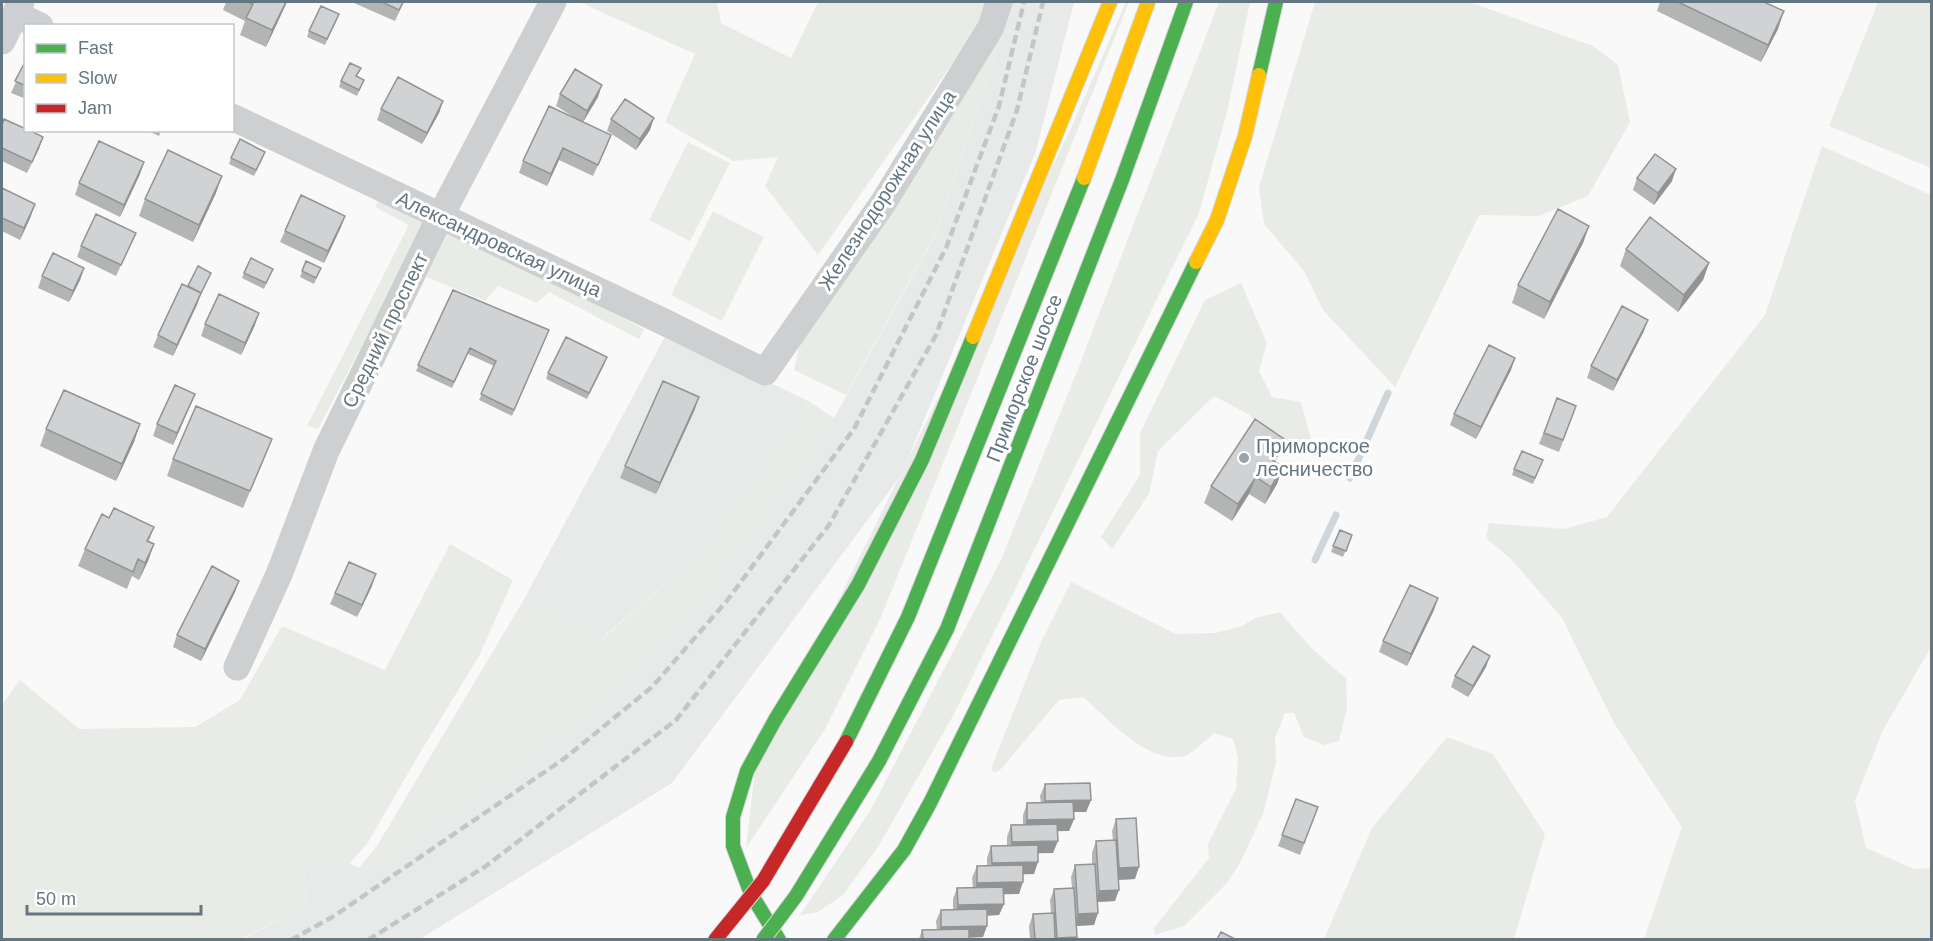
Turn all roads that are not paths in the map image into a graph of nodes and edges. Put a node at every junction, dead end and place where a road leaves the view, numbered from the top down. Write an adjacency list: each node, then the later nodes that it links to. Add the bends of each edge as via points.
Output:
1 (553, 2): 11 (street, Средний проспект)
2 (999, 2): 12 (street, Железнодорожная улица, via 991,27 883,203)
3 (1110, 2): 16 (street, via 922,460 858,585 747,771 733,817 733,846 751,894)
4 (1148, 2): 14 (street, Приморское шоссе, bridge, via 1091,160 908,617 846,742 763,881)
5 (1186, 2): 15 (street, Приморское шоссе, bridge, via 1122,180 947,629 879,761 796,896)
6 (1276, 2): 17 (street, via 1245,135 1217,220 930,803 904,850)
7 (18, 8): 8 (street); 9 (street)
8 (38, 24)
9 (2, 41)
10 (234, 118): 11 (street, Александровская улица)
11 (440, 217): 12 (street, Александровская улица); 13 (street, Средний проспект, via 326,451 280,572)
12 (765, 372)
13 (237, 667)
14 (716, 939)
15 (763, 939)
16 (779, 939)
17 (834, 939)

